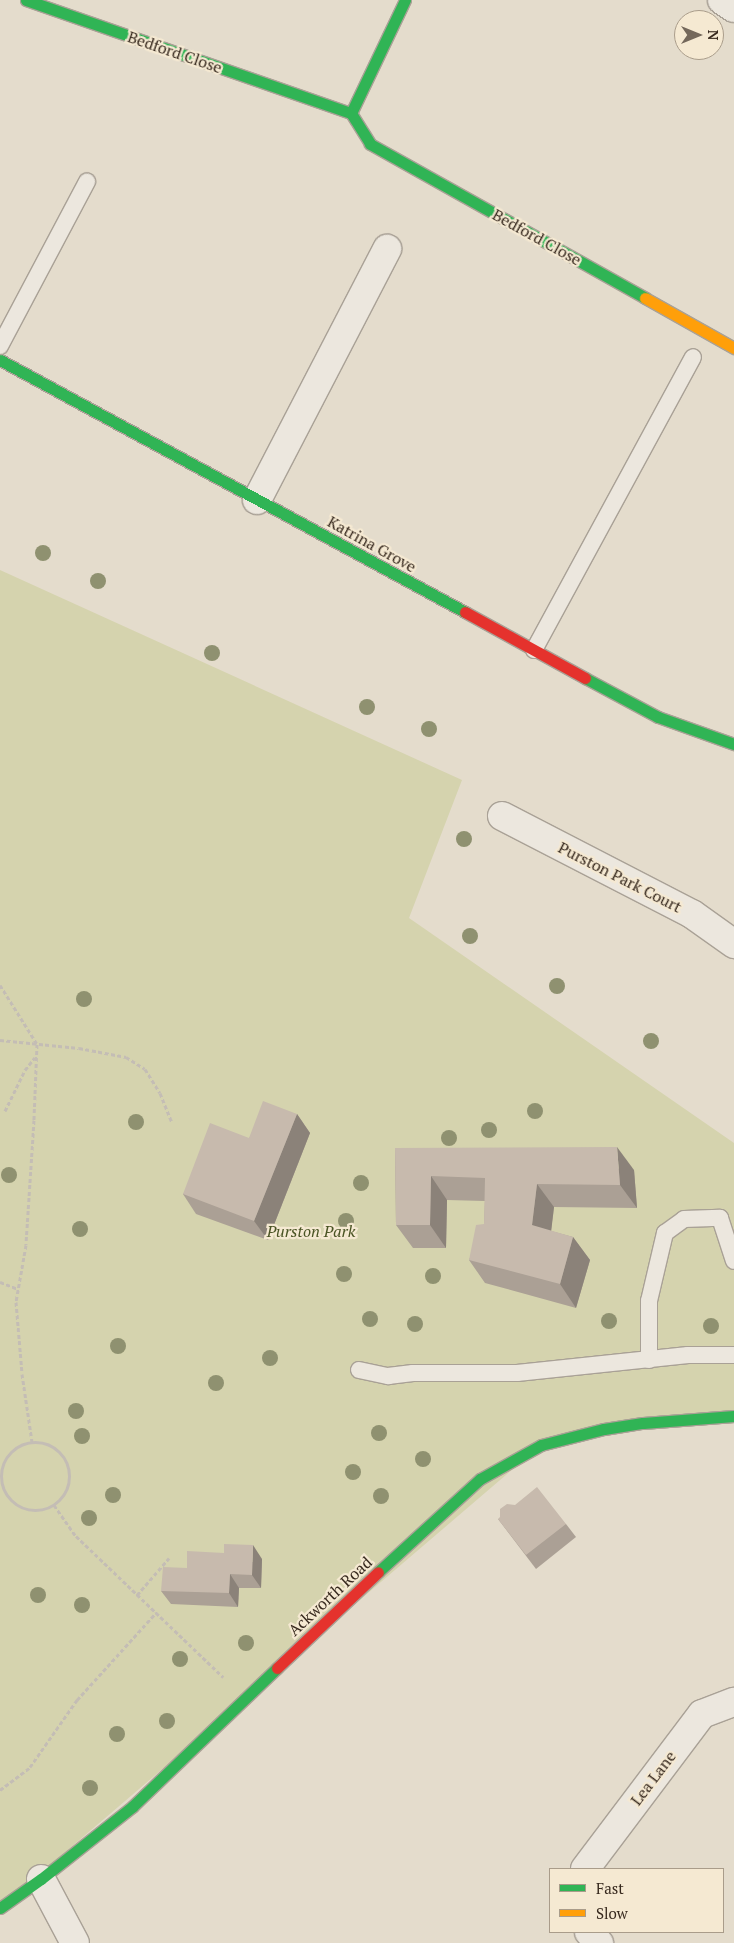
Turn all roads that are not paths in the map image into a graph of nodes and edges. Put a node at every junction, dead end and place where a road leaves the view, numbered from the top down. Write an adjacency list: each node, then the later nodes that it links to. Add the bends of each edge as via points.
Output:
1 (26, 0): 5 (street, Bedford Close)
2 (405, 0): 5 (street)
3 (722, 0): 4 (street)
4 (734, 8)
5 (351, 113): 9 (street, Bedford Close, via 370,144)
6 (87, 182): 8 (lane)
7 (387, 249): 12 (street)
8 (0, 346)
9 (734, 348)
10 (693, 357): 13 (lane)
11 (0, 360): 12 (street, Katrina Grove)
12 (257, 500): 13 (street, Katrina Grove)
13 (534, 650): 14 (street, Katrina Grove, via 658,717)
14 (734, 744)
15 (502, 816): 16 (street, Purston Park Court, via 692,914)
16 (734, 944)
17 (734, 1261): 19 (lane, via 720,1218 684,1219 665,1232 649,1301)
18 (734, 1354): 19 (lane)
19 (649, 1360): 20 (lane, via 517,1373 388,1376)
20 (359, 1370)
21 (734, 1416): 24 (street, Ackworth Road, via 604,1429 541,1445 480,1479 349,1599 133,1806)
22 (734, 1702): 23 (street, Lea Lane, via 702,1714)
23 (586, 1868)
24 (41, 1879): 25 (street, Ackworth Road); 27 (street)
25 (0, 1908)
26 (590, 1933): 28 (street)
27 (75, 1943)
28 (599, 1943)

